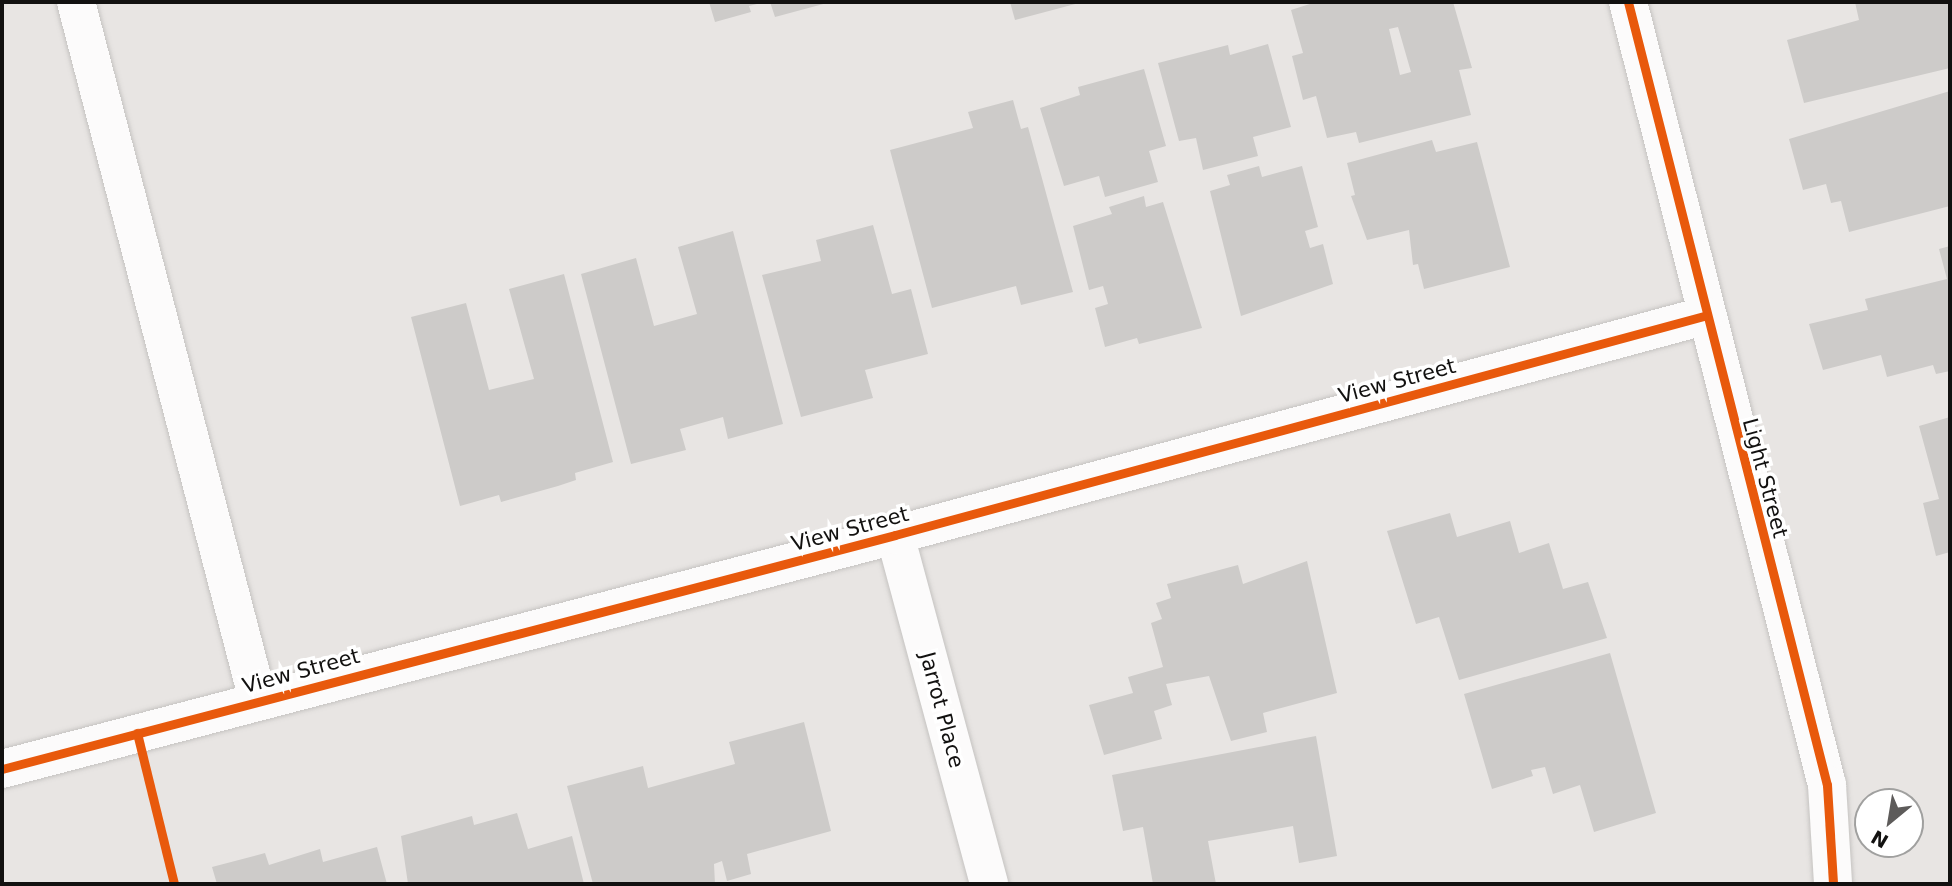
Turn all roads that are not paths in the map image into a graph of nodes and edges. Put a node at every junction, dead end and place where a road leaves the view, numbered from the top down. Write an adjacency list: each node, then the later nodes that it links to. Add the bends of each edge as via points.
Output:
1 (76, 2): 5 (street)
2 (1628, 2): 3 (street, Light Street)
3 (1704, 316): 4 (street, View Street); 8 (street, Light Street, via 1826,785)
4 (895, 535): 5 (street, View Street); 7 (street, Jarrot Place)
5 (258, 699): 6 (street, View Street)
6 (2, 769)
7 (989, 884)
8 (1833, 884)

